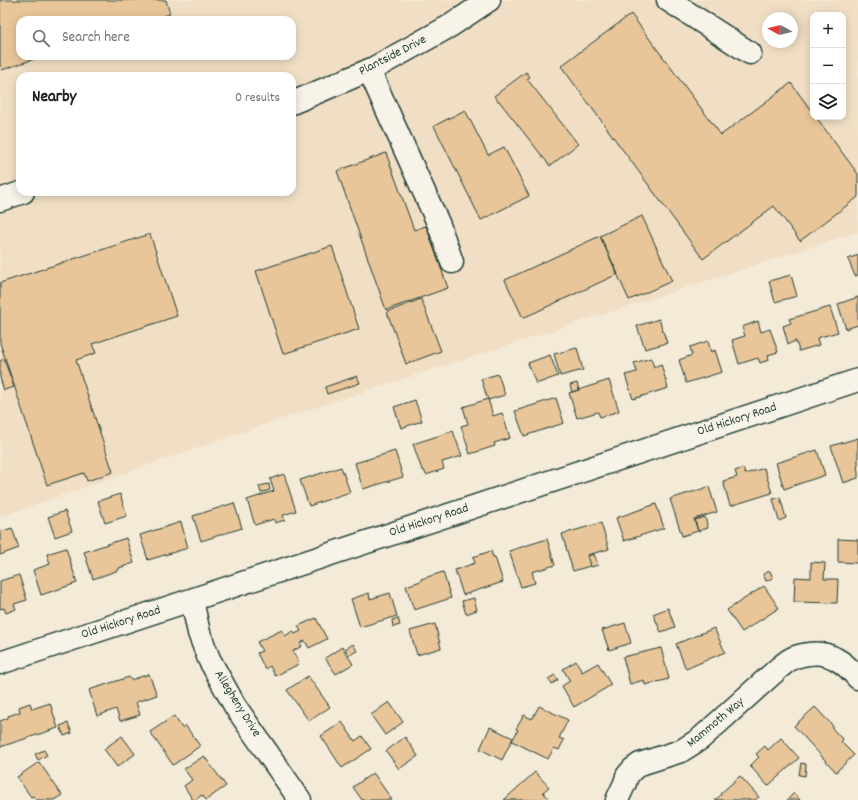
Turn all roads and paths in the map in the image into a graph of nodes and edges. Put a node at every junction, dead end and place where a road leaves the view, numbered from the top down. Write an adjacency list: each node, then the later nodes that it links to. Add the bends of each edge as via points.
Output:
1 (489, 0): 4 (street, Plantside Drive, via 450,26)
2 (668, 0): 3 (street)
3 (750, 53)
4 (369, 70): 5 (street, Plantside Drive); 8 (street, via 439,226)
5 (296, 101)
6 (16, 194): 7 (street)
7 (0, 200)
8 (452, 262)
9 (858, 380): 10 (street, Old Hickory Road)
10 (192, 600): 11 (street, Old Hickory Road); 13 (street, Allegheny Drive, via 199,633 209,659 235,706)
11 (0, 663)
12 (858, 678): 14 (street, Mammoth Way, via 836,658 824,654 814,653 790,659 700,739 681,751 640,764 633,769 627,776)
13 (300, 800)
14 (617, 800)

